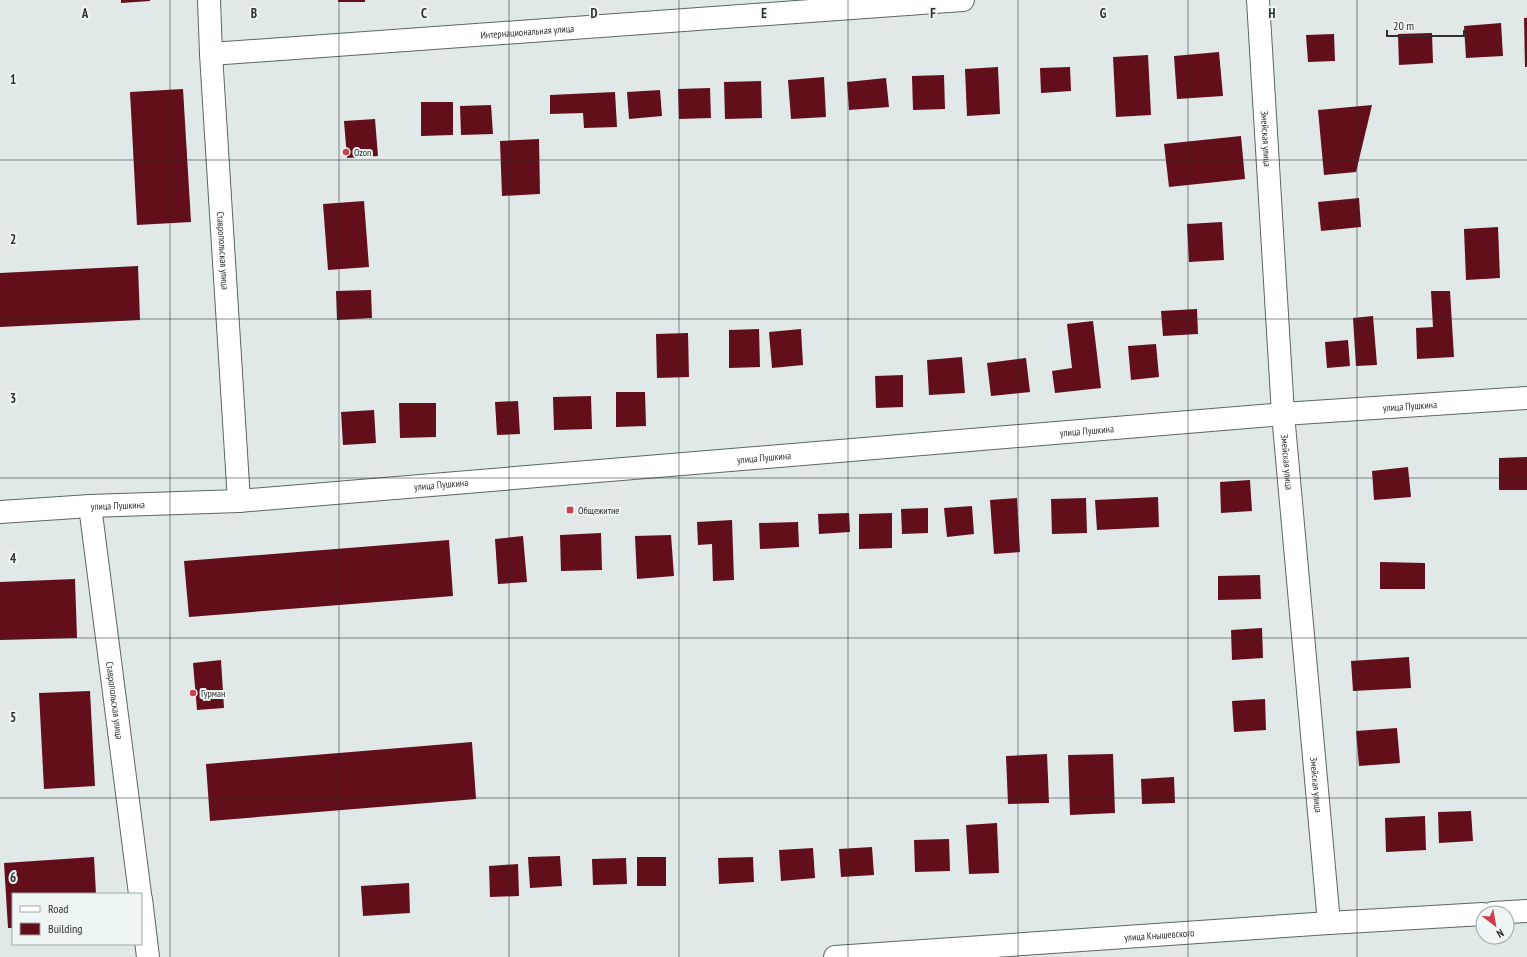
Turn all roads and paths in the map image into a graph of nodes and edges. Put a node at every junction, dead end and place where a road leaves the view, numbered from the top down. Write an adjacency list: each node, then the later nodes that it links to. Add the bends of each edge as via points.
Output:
1 (209, 0): 4 (street, Ставропольская улица)
2 (963, 0): 4 (street, Интернациональная улица)
3 (1258, 0): 6 (street, Змейская улица)
4 (211, 54): 7 (street, Ставропольская улица)
5 (1527, 398): 6 (street, улица Пушкина)
6 (1283, 414): 7 (street, улица Пушкина); 15 (street, Змейская улица)
7 (239, 501): 8 (street, улица Пушкина)
8 (90, 506): 9 (street, улица Пушкина); 10 (street, Ставропольская улица)
9 (0, 512)
10 (140, 893)
11 (142, 907): 16 (street)
12 (1527, 911): 13 (street)
13 (1515, 912)
14 (1475, 914): 15 (street, улица Кнышевского)
15 (1329, 922): 17 (street, улица Кнышевского)
16 (148, 957)
17 (835, 957)

